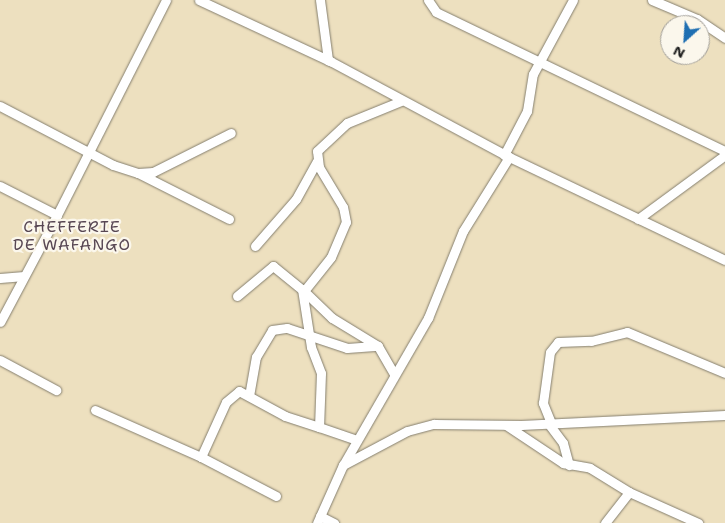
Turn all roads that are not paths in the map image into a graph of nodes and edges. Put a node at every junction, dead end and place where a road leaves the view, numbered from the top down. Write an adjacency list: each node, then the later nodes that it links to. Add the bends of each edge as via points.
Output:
1 (166, 0): 14 (street)
2 (199, 0): 8 (street)
3 (320, 0): 8 (street)
4 (428, 0): 9 (street, via 436,12)
5 (572, 0): 9 (street)
6 (652, 0): 7 (street, via 696,19)
7 (725, 38)
8 (329, 60): 10 (street)
9 (541, 60): 13 (street, via 620,104); 16 (street, via 533,74 527,111)
10 (401, 101): 16 (street); 17 (street, via 329,135 317,151)
11 (0, 106): 14 (street)
12 (231, 133): 18 (street, via 153,172)
13 (725, 151)
14 (90, 153): 18 (street); 20 (street)
15 (725, 155): 21 (street)
16 (507, 156): 21 (street); 34 (street, via 463,231 428,318)
17 (317, 161): 23 (street, via 296,199); 27 (street, via 343,207 345,228 331,257)
18 (138, 173): 22 (street)
19 (0, 186): 20 (street)
20 (57, 215): 25 (street)
21 (638, 219): 24 (street)
22 (228, 220)
23 (255, 246)
24 (725, 260)
25 (24, 276): 26 (street); 29 (street)
26 (0, 278)
27 (303, 290): 28 (street, via 273,266); 30 (street); 31 (street, via 332,318)
28 (237, 296)
29 (0, 322)
30 (309, 338): 31 (street, via 352,348); 36 (street, via 287,328 269,332 256,357); 41 (street, via 322,373)
31 (378, 346): 34 (street)
32 (0, 360): 35 (street)
33 (725, 373): 39 (street, via 627,332 591,341 558,342 550,352 543,402)
34 (394, 374): 42 (street)
35 (56, 390)
36 (249, 396): 41 (street, via 284,416); 43 (street, via 238,391 229,397)
37 (95, 410): 43 (street)
38 (725, 415): 39 (street)
39 (550, 423): 40 (street); 45 (street, via 563,443)
40 (505, 425): 44 (street, via 466,421 417,427); 45 (street)
41 (319, 427): 42 (street)
42 (357, 440): 44 (street)
43 (201, 457): 47 (street)
44 (343, 465): 48 (street)
45 (569, 465): 46 (street, via 590,468)
46 (629, 492): 50 (street); 51 (street)
47 (276, 496)
48 (319, 519): 49 (street)
49 (334, 523)
50 (604, 523)
51 (698, 523)

